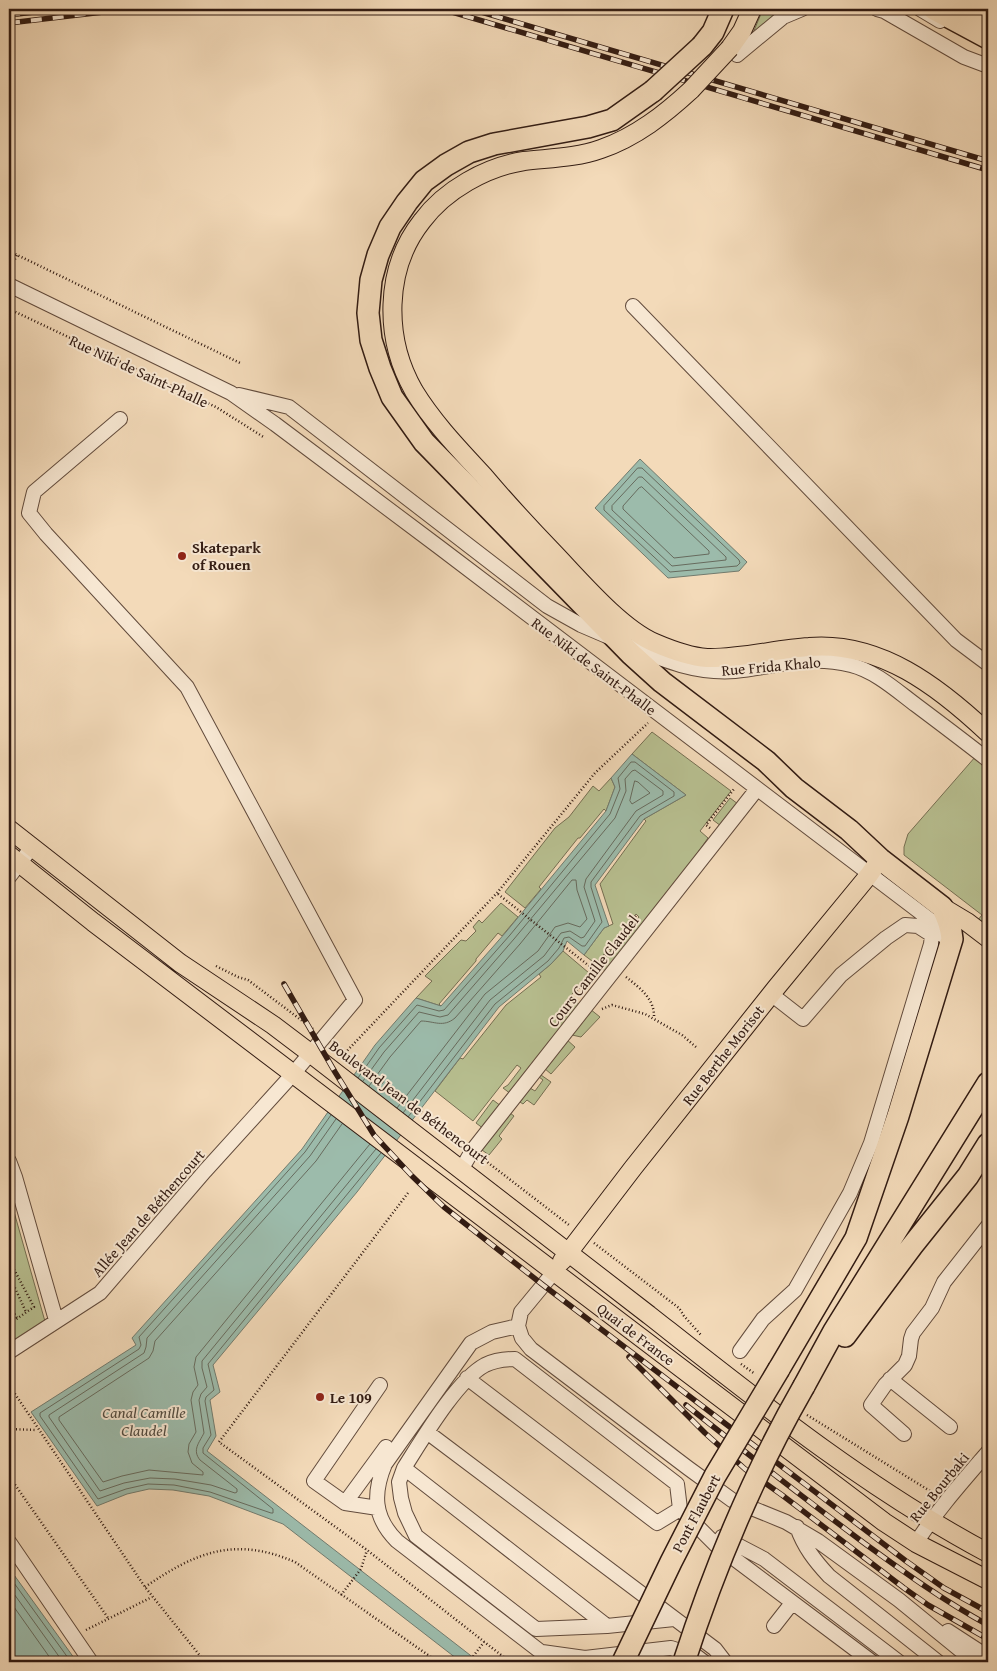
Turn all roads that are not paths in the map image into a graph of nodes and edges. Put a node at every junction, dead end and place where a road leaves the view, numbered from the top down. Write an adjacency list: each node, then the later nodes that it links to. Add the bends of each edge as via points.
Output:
1 (723, 9): 19 (highway, bridge, via 713,32 702,46 653,91 612,120 485,146 446,164 424,181 390,227 371,280 368,314 371,340 392,397 404,416 424,442)
2 (752, 9): 12 (main road)
3 (802, 9): 12 (street, via 783,17)
4 (877, 9): 14 (street, via 964,57)
5 (899, 9): 13 (street)
6 (920, 9): 11 (street)
7 (934, 9): 10 (highway)
8 (967, 9): 9 (highway)
9 (988, 21)
10 (988, 38)
11 (988, 48)
12 (733, 52): 21 (main road, bridge, via 681,100 626,139 573,156 498,168 472,179 428,213 410,236 394,282 393,329 406,374 442,430 538,536 603,603 652,642 705,658 811,646 872,654 898,664 920,678)
13 (988, 60)
14 (988, 66)
15 (9, 285): 17 (street, Rue Niki de Saint-Phalle)
16 (634, 306): 20 (street, via 956,640)
17 (232, 393): 19 (street, Rue Niki de Saint-Phalle, via 289,407 547,606); 27 (street, Rue Niki de Saint-Phalle)
18 (120, 419): 32 (street, Allée Jean de Béthencourt, via 34,492 29,513 187,687 355,1000)
19 (618, 641): 22 (street, Rue Frida Khalo, via 675,665 701,670 734,671 797,660 853,665 889,685); 27 (highway, via 662,682 766,761 794,788 849,830)
20 (988, 664)
21 (986, 728)
22 (988, 760)
23 (753, 794): 37 (street, Cours Camille Claudel, via 472,1151)
24 (9, 829): 25 (main road, Boulevard Jean de Béthencourt)
25 (32, 847): 26 (street); 32 (main road, Boulevard Jean de Béthencourt, via 180,963)
26 (12, 865): 33 (main road, via 93,922)
27 (875, 867): 28 (highway); 30 (street, Rue Niki de Saint-Phalle, via 933,922); 31 (main road, Rue Berthe Morisot)
28 (942, 907): 29 (main road); 30 (highway, via 952,929)
29 (988, 938)
30 (950, 945): 73 (highway, Pont Flaubert, bridge, via 898,1116 856,1238 769,1374 666,1570)
31 (771, 994): 39 (main road, Rue Berthe Morisot); 45 (street, via 803,1019 841,975 905,925 918,926 932,935 932,944 871,1144 850,1193 795,1290 763,1319)
32 (310, 1053): 33 (street, Allée Jean de Béthencourt); 37 (main road, Quai de France)
33 (293, 1074): 40 (main road, Quai de France); 41 (street, Allée Jean de Béthencourt, via 100,1293)
34 (988, 1083): 48 (highway, via 834,1331)
35 (988, 1144): 48 (highway, via 968,1176 838,1347)
36 (9, 1161): 41 (street)
37 (461, 1170): 39 (main road, Quai de France)
38 (988, 1226): 47 (street, via 944,1282 932,1308 913,1333 905,1364)
39 (569, 1253): 40 (main road, Rue Berthe Morisot); 58 (main road, Quai de France, via 818,1444)
40 (554, 1272): 42 (street, via 521,1312); 61 (main road, Quai de France)
41 (56, 1320): 44 (street, Allée Jean de Béthencourt)
42 (518, 1326): 43 (street); 59 (street, via 531,1349 732,1500)
43 (481, 1337): 55 (street, via 469,1336 465,1340); 56 (street, via 471,1343 385,1464 377,1489)
44 (9, 1352)
45 (738, 1355)
46 (467, 1378): 51 (street); 57 (street, via 657,1523); 57 (street, via 484,1365 515,1359 678,1484)
47 (890, 1379): 50 (street); 52 (street, via 871,1405)
48 (807, 1381): 74 (highway, bridge, via 772,1444 734,1526)
49 (380, 1385): 55 (street, via 314,1481)
50 (950, 1427)
51 (427, 1432): 54 (street); 66 (street)
52 (904, 1434)
53 (988, 1452): 58 (street, Rue Bourbaki)
54 (404, 1468): 67 (street); 67 (street, via 399,1482 401,1498 416,1536 536,1629)
55 (345, 1503): 56 (street)
56 (378, 1508): 69 (street, via 384,1525 397,1541)
57 (680, 1509): 65 (street, via 716,1544); 78 (street, via 721,1537 764,1559)
58 (930, 1521): 61 (street, Rue Bourbaki); 62 (main road, Quai de France)
59 (797, 1527): 64 (street); 79 (street, via 806,1547 829,1576)
60 (9, 1542): 71 (street)
61 (916, 1543): 63 (main road, Quai de France)
62 (988, 1553)
63 (988, 1580)
64 (899, 1600): 70 (street); 80 (street)
65 (792, 1602): 68 (street); 77 (street)
66 (674, 1618): 67 (street); 76 (street, via 715,1649)
67 (607, 1626)
68 (774, 1626)
69 (540, 1652): 72 (street); 75 (street, via 585,1658 671,1648)
70 (988, 1657)
71 (92, 1662)
72 (554, 1662)
73 (623, 1662)
74 (684, 1662)
75 (704, 1662)
76 (725, 1662)
77 (872, 1662)
78 (899, 1662)
79 (938, 1662)
80 (975, 1662)

